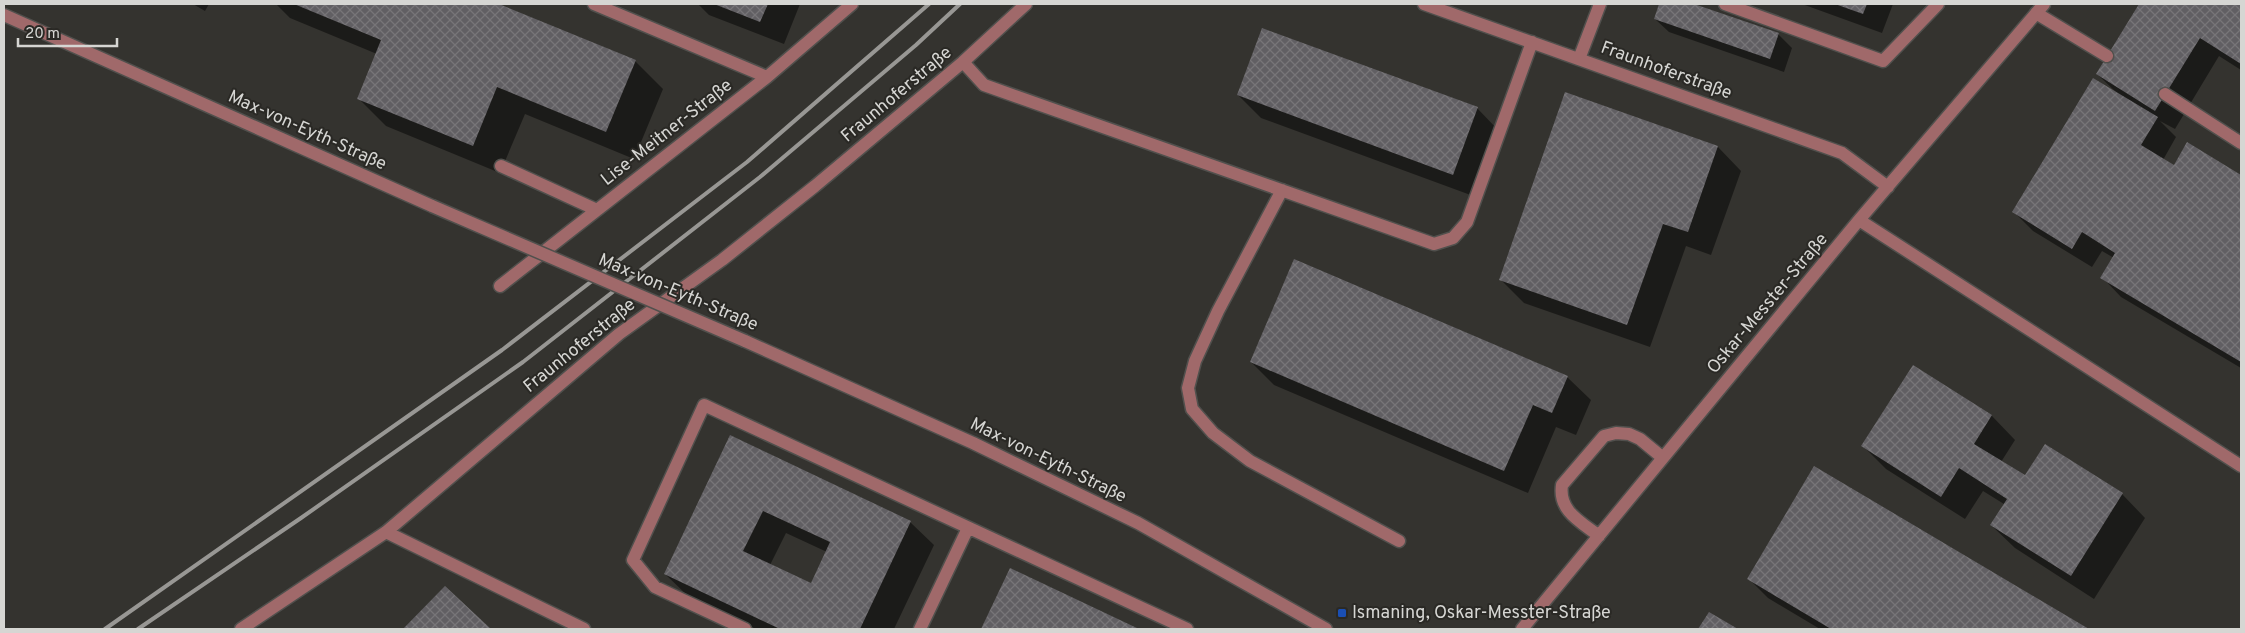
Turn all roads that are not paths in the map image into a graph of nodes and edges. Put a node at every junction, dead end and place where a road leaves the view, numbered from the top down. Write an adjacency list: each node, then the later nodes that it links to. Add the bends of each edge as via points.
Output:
1 (594, 4): 14 (street)
2 (852, 4): 14 (street, Lise-Meitner-Straße)
3 (1026, 4): 13 (street, Fraunhoferstraße)
4 (1424, 4): 10 (street, Fraunhoferstraße)
5 (1600, 4): 12 (street)
6 (1725, 4): 7 (street, via 1883,61)
7 (1938, 4)
8 (2040, 9): 11 (street); 18 (street, Oskar-Messter-Straße)
9 (4, 15): 34 (street, Max-von-Eyth-Straße, bridge, via 973,444 1138,523)
10 (1532, 42): 12 (street, Fraunhoferstraße); 19 (street, via 1467,222 1452,238 1434,244)
11 (2107, 56)
12 (1579, 59): 18 (street, Fraunhoferstraße, via 1842,153)
13 (963, 62): 19 (street, via 984,85); 26 (street, Fraunhoferstraße, via 722,260 619,334)
14 (767, 77): 20 (street, Lise-Meitner-Straße)
15 (2165, 94): 16 (street)
16 (2241, 143)
17 (501, 166): 20 (street)
18 (1888, 187): 21 (street, Oskar-Messter-Straße)
19 (1282, 190): 28 (street, via 1195,361 1188,388 1192,409 1213,434 1250,461)
20 (597, 210): 22 (street, Lise-Meitner-Straße)
21 (1859, 220): 23 (street, Oskar-Messter-Straße); 24 (street)
22 (500, 286)
23 (1663, 458): 27 (street, Oskar-Messter-Straße); 27 (street, via 1629,434 1604,436 1562,485 1560,496 1563,506)
24 (2241, 466)
25 (968, 528): 31 (street, via 704,405 634,560 655,587); 32 (street); 33 (street)
26 (386, 532): 29 (street, Fraunhoferstraße); 30 (street)
27 (1599, 536): 35 (street, Oskar-Messter-Straße)
28 (1399, 541)
29 (241, 629)
30 (584, 629)
31 (745, 629)
32 (920, 629)
33 (1187, 629)
34 (1326, 629)
35 (1522, 629)

